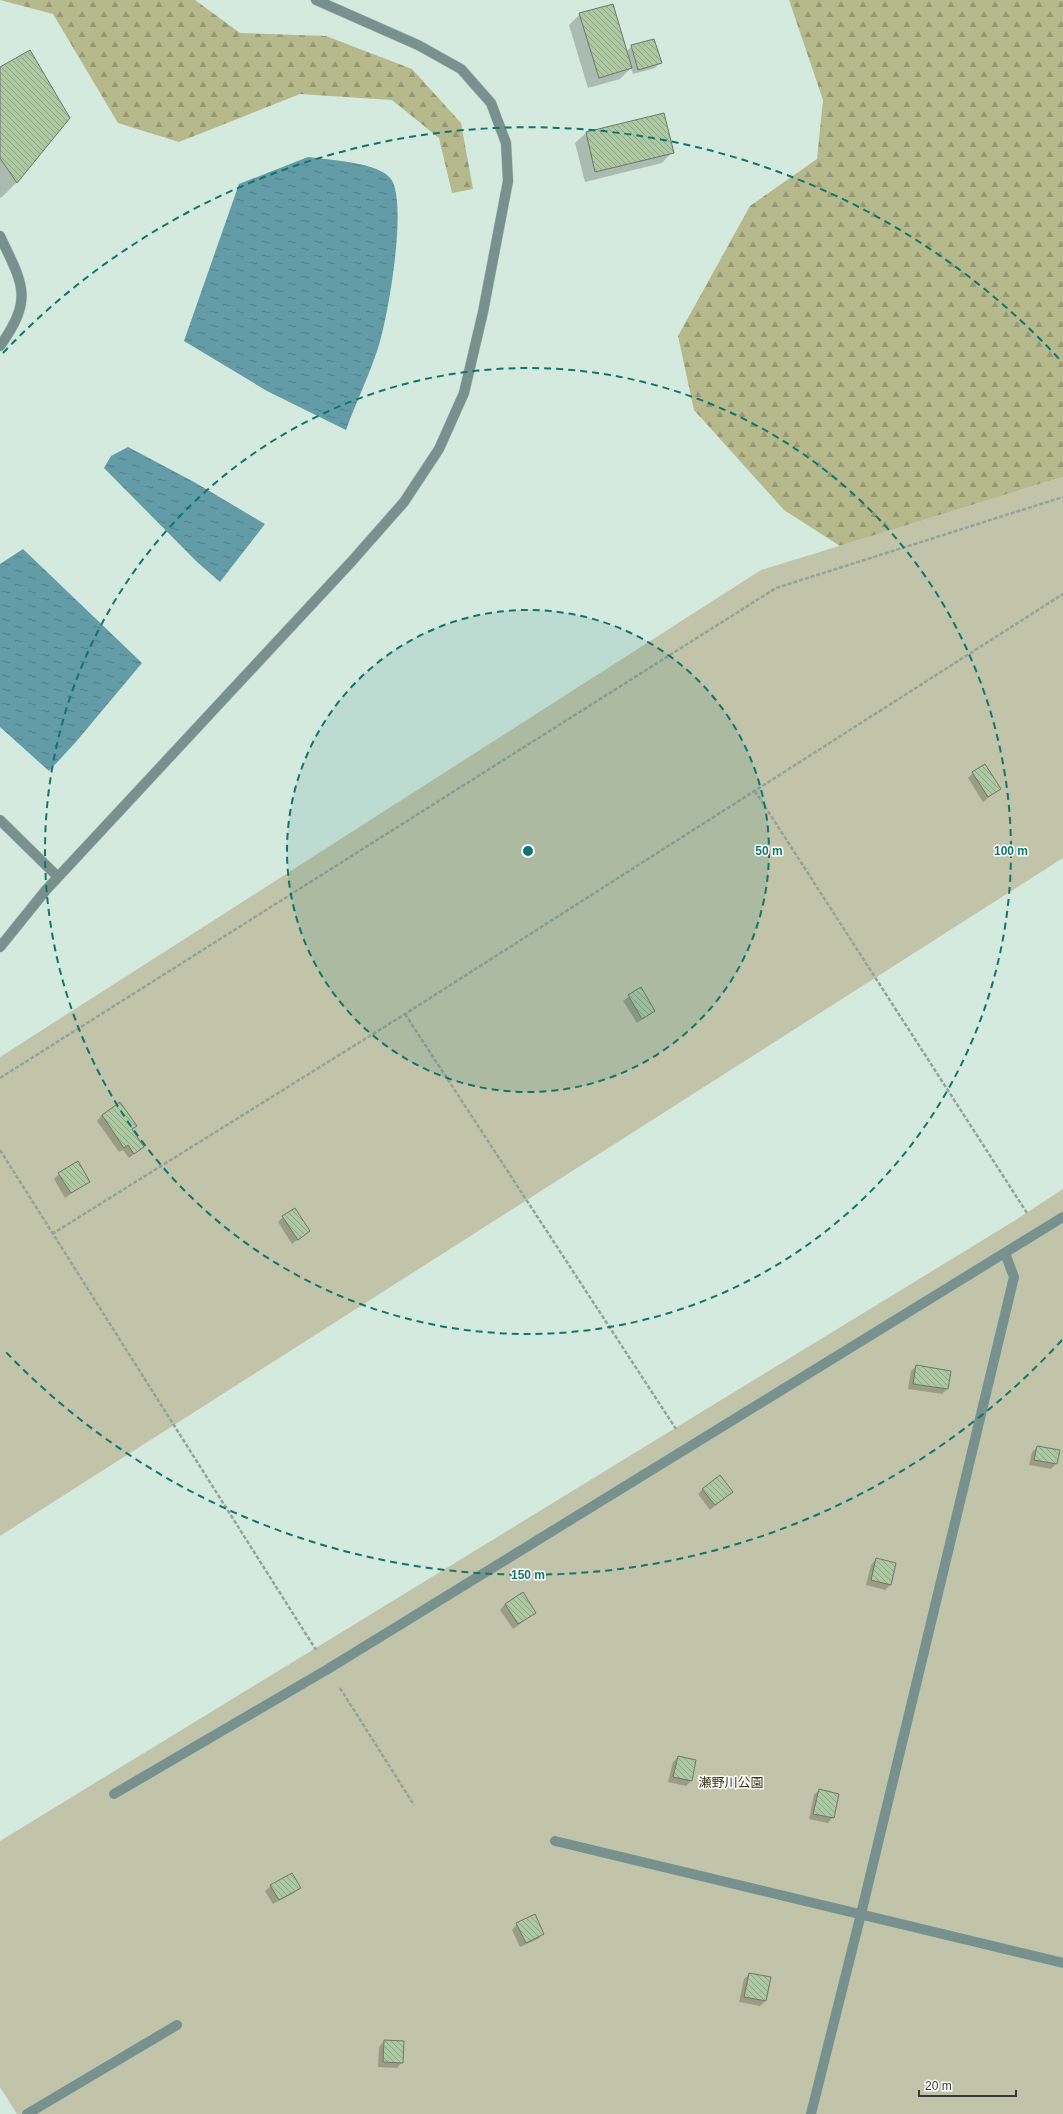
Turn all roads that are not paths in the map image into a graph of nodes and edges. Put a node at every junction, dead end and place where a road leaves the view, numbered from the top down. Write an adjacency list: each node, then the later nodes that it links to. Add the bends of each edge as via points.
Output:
1 (316, 0): 5 (street, via 418,45 461,69 491,103 506,143 508,182 483,312 464,392 439,449 404,502)
2 (0, 236): 3 (street, via 21,282 22,305 12,329)
3 (0, 346)
4 (0, 820): 5 (street)
5 (58, 877): 6 (street)
6 (0, 947)
7 (1063, 1217): 8 (street)
8 (1005, 1253): 9 (street, via 328,1669); 11 (street, via 1014,1278)
9 (114, 1794)
10 (555, 1841): 11 (street)
11 (861, 1914): 12 (street); 15 (street)
12 (1063, 1963)
13 (177, 2025): 14 (street)
14 (27, 2114)
15 (811, 2114)

